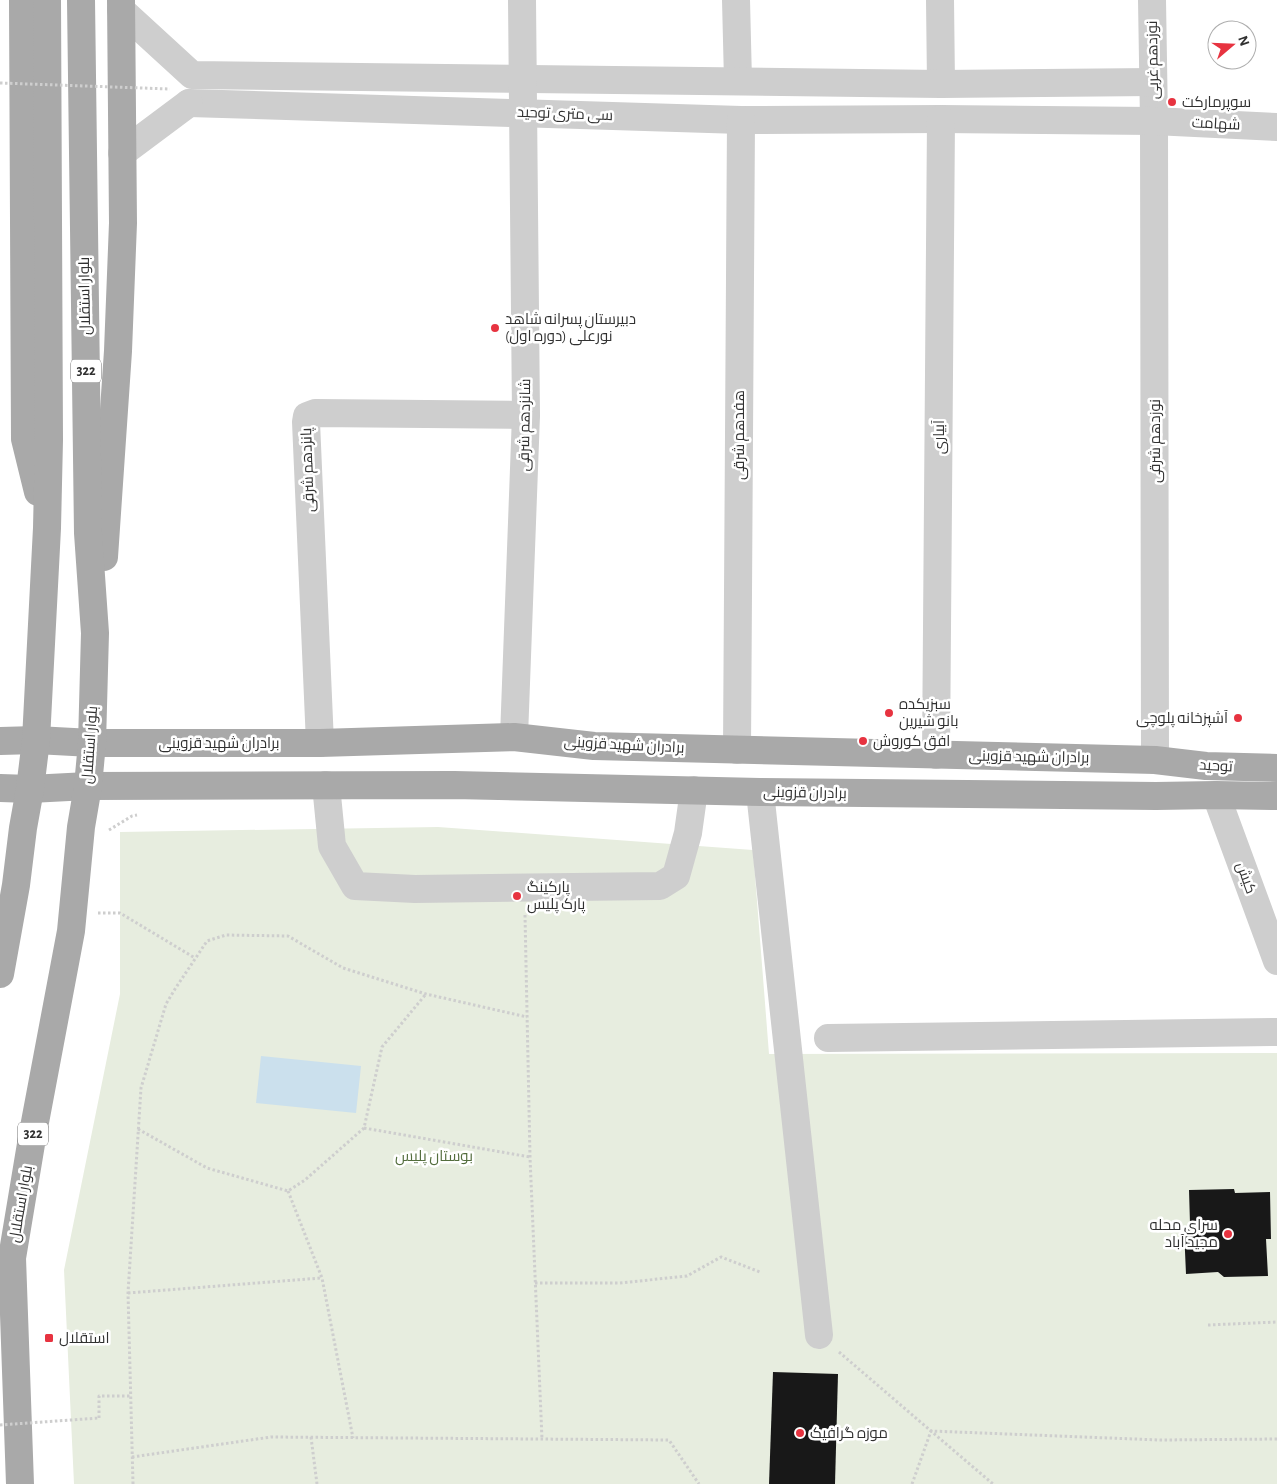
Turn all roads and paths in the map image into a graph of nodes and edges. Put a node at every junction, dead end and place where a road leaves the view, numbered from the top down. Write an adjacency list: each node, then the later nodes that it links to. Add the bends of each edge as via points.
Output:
1 (23, 0): 22 (main road, via 26,439)
2 (47, 0): 22 (main road, 322)
3 (81, 0): 23 (main road, بلوار استقلال / 322, via 88,533)
4 (522, 0): 9 (street, شانزدهم شرقی)
5 (736, 0): 10 (street)
6 (940, 0): 13 (street)
7 (1152, 0): 11 (street, نوزدهم غربی)
8 (121, 5): 14 (street); 20 (main road)
9 (523, 79): 10 (street); 14 (street); 15 (street, شانزدهم شرقی)
10 (738, 81): 13 (street)
11 (1153, 82): 13 (street); 18 (street, نوزدهم غربی)
12 (0, 83): 14 (path, bridge)
13 (941, 84)
14 (183, 89): 15 (street, سی متری توحید); 20 (street)
15 (522, 113): 17 (street, سی متری توحید); 21 (street, شانزدهم شرقی)
16 (941, 118): 17 (street, سی متری توحید); 18 (street, شهامت); 30 (street, آبیاری)
17 (741, 120): 29 (street, هفدهم شرقی)
18 (1154, 121): 19 (street, شهامت); 31 (street, نوزدهم شرقی)
19 (1277, 127)
20 (122, 153): 23 (main road, via 118,351)
21 (526, 415): 24 (street, شانزدهم شرقی); 28 (street, پانزدهم شرقی, via 315,413 307,416)
22 (47, 528): 26 (main road, 322)
23 (96, 633): 27 (main road, بلوار استقلال / 322)
24 (514, 737): 28 (main road, برادران شهید قزوینی); 29 (main road, برادران شهید قزوینی, via 594,746)
25 (0, 740): 26 (main road, برادران شهید قزوینی)
26 (36, 740): 27 (main road, برادران شهید قزوینی); 37 (main road, 322)
27 (92, 743): 28 (main road, برادران شهید قزوینی); 35 (main road, بلوار استقلال / 322)
28 (320, 743)
29 (737, 750): 30 (main road, برادران شهید قزوینی)
30 (936, 755): 31 (main road, برادران شهید قزوینی)
31 (1155, 760): 32 (main road, توحید); 41 (main road)
32 (1206, 766): 33 (main road, توحید); 40 (main road)
33 (1277, 768)
34 (326, 785): 35 (main road); 38 (main road, برادران قزوینی); 45 (street, via 332,846 355,886 415,890)
35 (88, 786): 37 (main road); 75 (main road, بلوار استقلال / 322, via 71,931 12,1258)
36 (0, 788): 37 (main road)
37 (30, 788): 49 (main road, 322)
38 (694, 790): 39 (main road, برادران قزوینی); 45 (street, via 688,833 676,876 660,886)
39 (760, 792): 41 (main road, برادران قزوینی); 64 (street)
40 (1216, 795): 41 (main road, توحید); 42 (main road, توحید); 48 (street, کیش)
41 (1156, 796)
42 (1277, 796)
43 (140, 814): 44 (path, via 110,829)
44 (108, 838)
45 (524, 888): 51 (path)
46 (99, 904): 47 (path, via 97,913 120,913)
47 (195, 958): 50 (path, via 207,941 226,936 288,936 343,968); 55 (path, via 166,1004 141,1088)
48 (1277, 961)
49 (0, 974)
50 (426, 994): 51 (path); 54 (path, via 382,1047)
51 (527, 1016): 56 (path)
52 (1277, 1032): 53 (street)
53 (828, 1038)
54 (364, 1128): 56 (path); 57 (path)
55 (138, 1129): 57 (path, via 207,1168); 61 (path)
56 (530, 1157): 60 (path)
57 (288, 1192): 59 (path)
58 (760, 1272): 60 (path, via 721,1257 687,1276 620,1283)
59 (322, 1278): 61 (path); 71 (path)
60 (535, 1283): 72 (path)
61 (128, 1293): 65 (path)
62 (1277, 1322): 63 (path)
63 (1208, 1325)
64 (819, 1335): 69 (path)
65 (131, 1396): 67 (path, bridge, via 98,1396 98,1418); 74 (path)
66 (41, 1417): 68 (path)
67 (0, 1425)
68 (41, 1426)
69 (932, 1431): 73 (path, via 1160,1440); 79 (path); 80 (path)
70 (312, 1437): 71 (path); 74 (path, via 271,1437); 77 (path)
71 (353, 1438): 72 (path)
72 (542, 1439): 78 (path, via 669,1440)
73 (1277, 1439)
74 (132, 1457): 76 (path)
75 (20, 1484)
76 (133, 1484)
77 (317, 1484)
78 (699, 1484)
79 (912, 1484)
80 (993, 1484)

